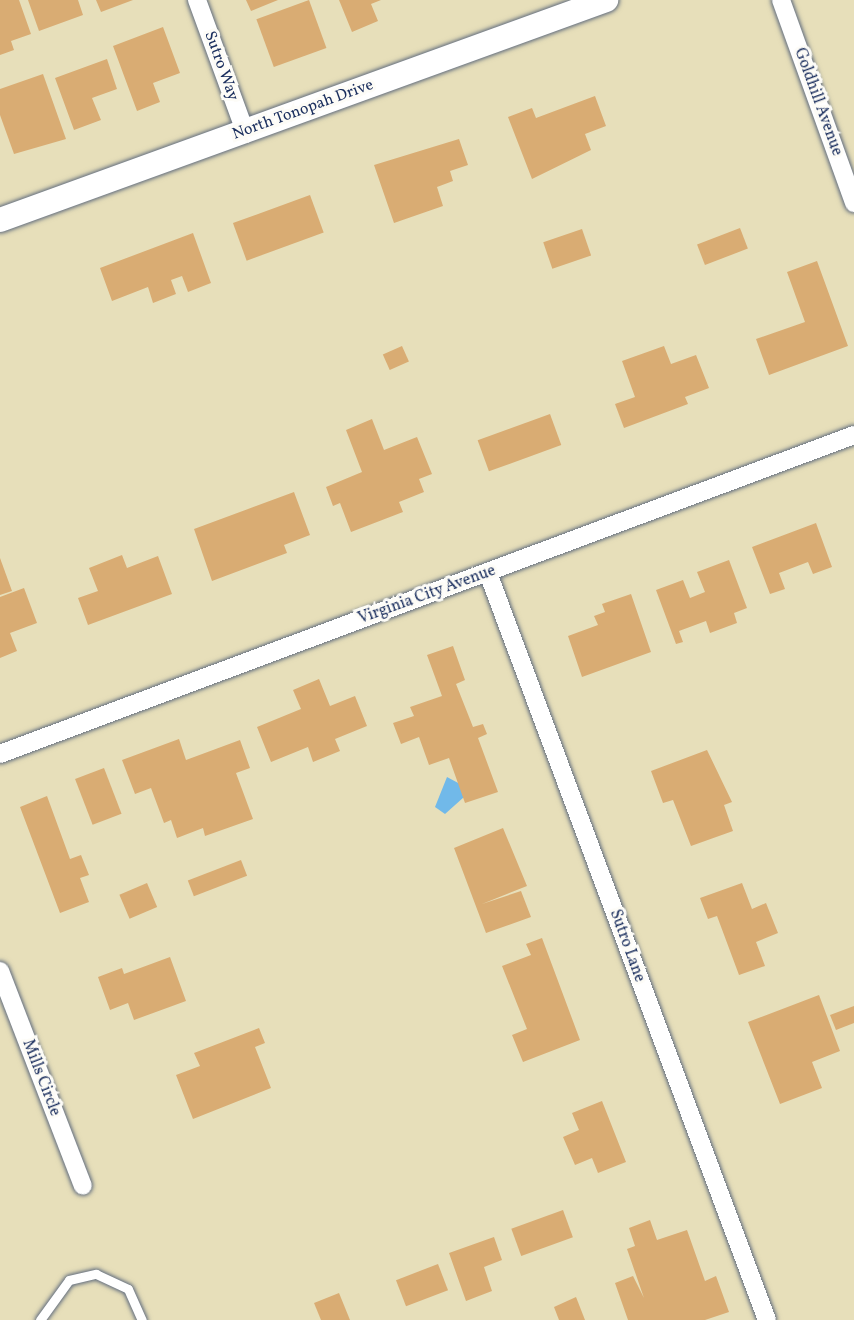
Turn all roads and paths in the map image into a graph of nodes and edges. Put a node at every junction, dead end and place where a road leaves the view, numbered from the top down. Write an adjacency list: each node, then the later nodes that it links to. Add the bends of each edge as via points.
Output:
1 (197, 0): 4 (street, Sutro Way)
2 (606, 0): 4 (street, North Tonopah Drive)
3 (782, 0): 5 (street, Goldhill Avenue)
4 (245, 131): 6 (street, North Tonopah Drive)
5 (854, 203)
6 (0, 220)
7 (854, 435): 8 (street, Virginia City Avenue)
8 (488, 573): 9 (street, Virginia City Avenue); 14 (street, Sutro Lane)
9 (0, 753)
10 (0, 971): 11 (street, Mills Circle)
11 (83, 1186)
12 (40, 1320): 13 (lane, via 69,1280 96,1274 128,1289)
13 (142, 1320)
14 (767, 1320)

